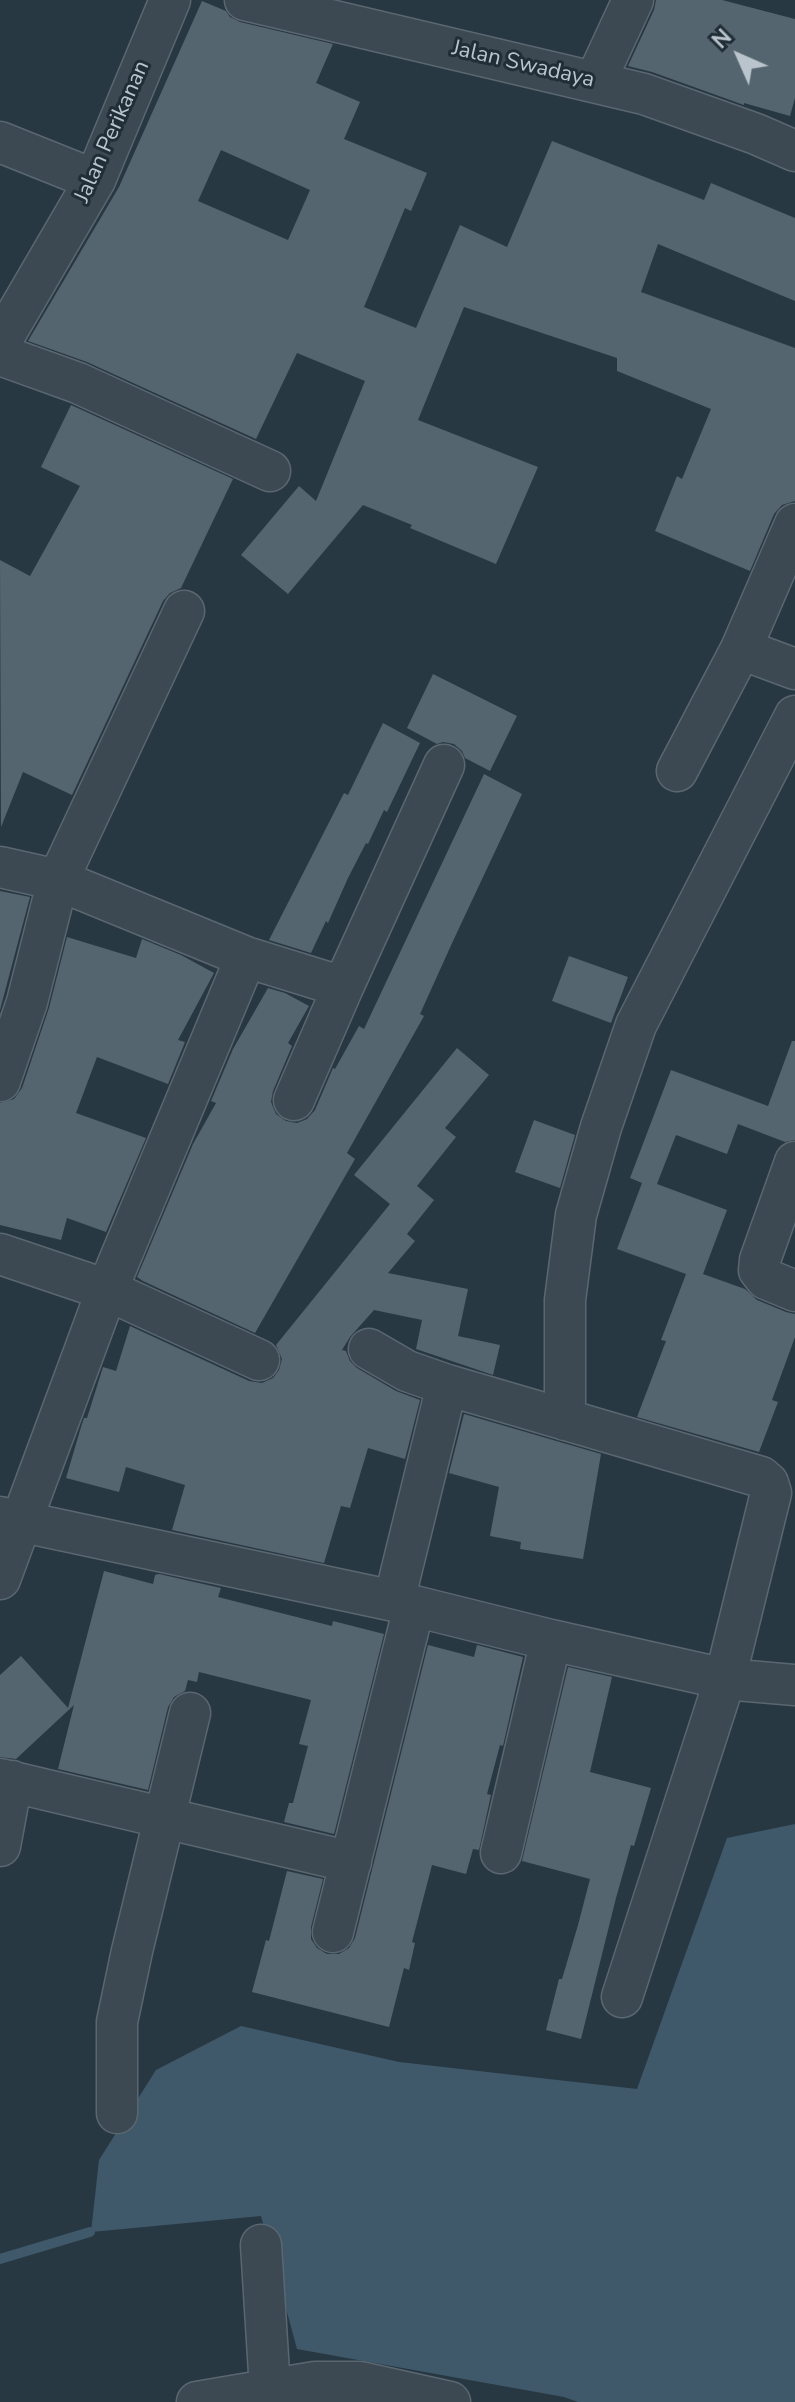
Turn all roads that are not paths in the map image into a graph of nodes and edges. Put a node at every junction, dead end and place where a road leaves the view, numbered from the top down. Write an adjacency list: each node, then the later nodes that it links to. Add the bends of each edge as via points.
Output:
1 (170, 0): 7 (street, Jalan Perikanan)
2 (245, 0): 4 (street, Jalan Swadaya)
3 (633, 0): 4 (street)
4 (595, 82): 6 (street, Jalan Swadaya, via 644,94)
5 (0, 142): 7 (street)
6 (795, 151)
7 (95, 180): 8 (street, Jalan Perikanan)
8 (0, 343)
9 (0, 355): 10 (street, via 78,383)
10 (270, 471)
11 (795, 524): 13 (street)
12 (184, 611): 19 (street)
13 (741, 649): 14 (street); 17 (street)
14 (795, 669)
15 (795, 716): 31 (street, via 636,1025 601,1127 576,1215 565,1300)
16 (444, 765): 21 (street)
17 (677, 771)
18 (0, 867): 19 (street)
19 (58, 880): 20 (street); 22 (street, via 27,1002)
20 (246, 957): 21 (street); 26 (street)
21 (343, 987): 23 (street)
22 (0, 1081)
23 (294, 1100)
24 (795, 1162): 27 (street, via 759,1270 766,1279)
25 (0, 1254): 26 (street)
26 (107, 1290): 29 (street); 32 (street)
27 (795, 1291)
28 (369, 1349): 30 (street, via 407,1371)
29 (259, 1360)
30 (447, 1385): 31 (street); 34 (street)
31 (565, 1420): 36 (street, via 768,1483 771,1493)
32 (11, 1519): 33 (street); 34 (street)
33 (0, 1579)
34 (404, 1604): 35 (street); 43 (street)
35 (551, 1640): 36 (street); 42 (street)
36 (725, 1679): 37 (street); 45 (street)
37 (795, 1685)
38 (190, 1713): 40 (street)
39 (6, 1780): 40 (street); 41 (street)
40 (165, 1816): 43 (street); 46 (street, via 117,2022)
41 (0, 1846)
42 (501, 1853)
43 (351, 1862): 44 (street)
44 (333, 1932)
45 (622, 1997)
46 (117, 2113)
47 (261, 2245): 48 (street)
48 (270, 2389): 49 (street); 50 (street, via 360,2382)
49 (197, 2402)
50 (450, 2402)

